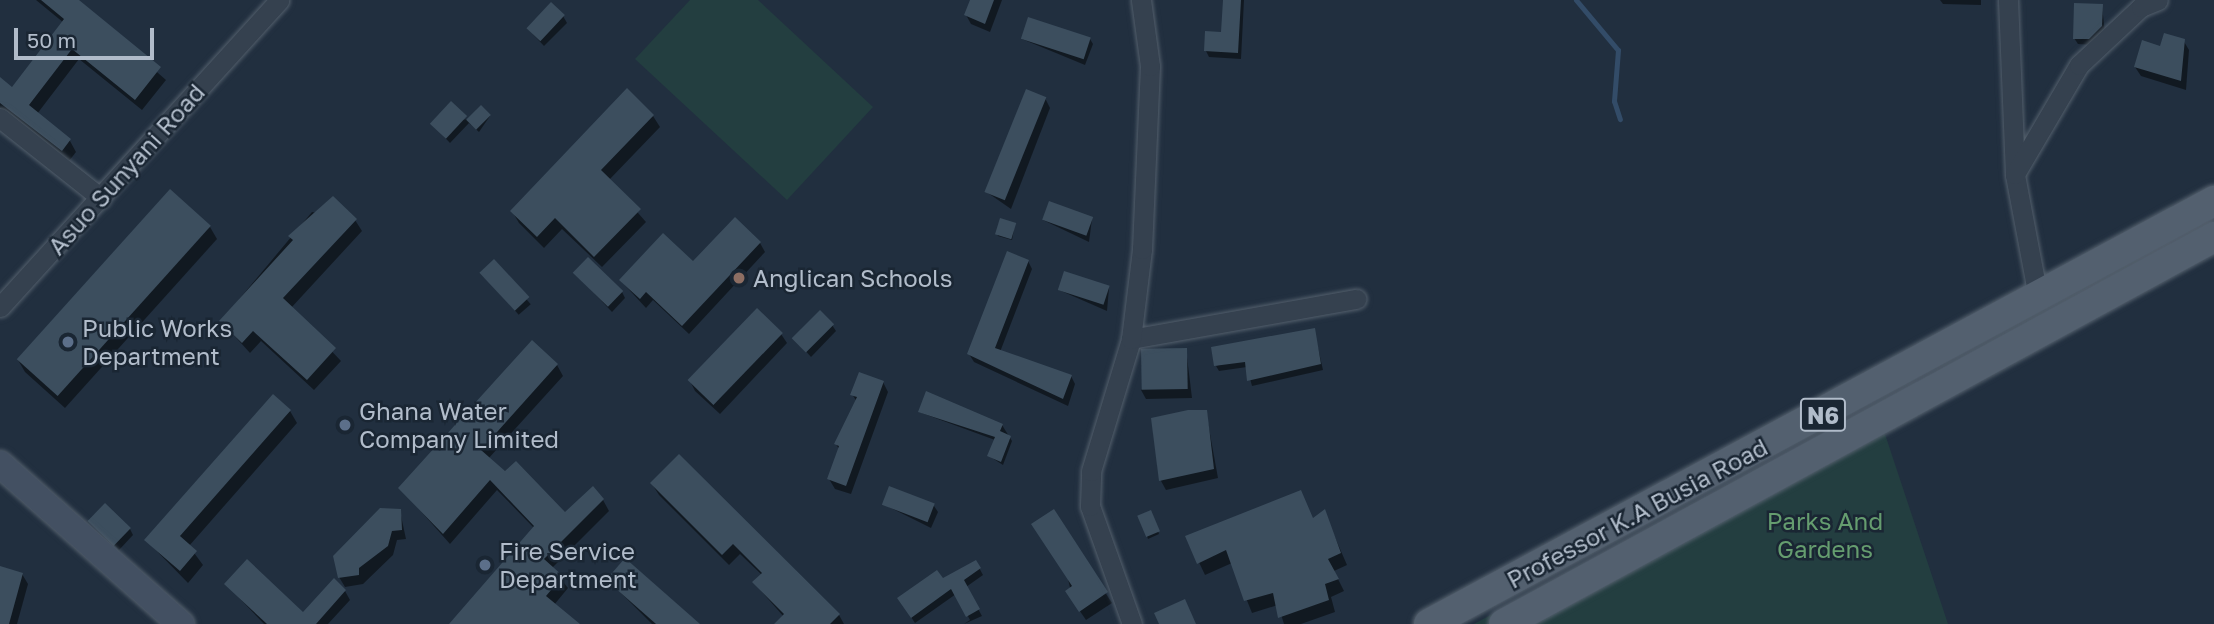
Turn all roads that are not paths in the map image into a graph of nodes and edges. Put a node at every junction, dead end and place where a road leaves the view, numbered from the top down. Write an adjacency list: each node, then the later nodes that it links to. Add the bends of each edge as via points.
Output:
1 (279, 0): 7 (street, Asuo Sunyani Road)
2 (1141, 0): 13 (street, via 1150,66)
3 (2008, 0): 6 (street)
4 (2158, 0): 6 (street, via 2141,7 2079,65)
5 (0, 118): 7 (street)
6 (2015, 174): 10 (street)
7 (101, 198): 12 (street, Asuo Sunyani Road)
8 (2214, 201): 10 (main road, Professor K.A Busia Road / N6)
9 (2214, 237): 18 (main road, Professor K.A Busia Road / N6)
10 (2038, 297): 17 (main road, Professor K.A Busia Road / N6)
11 (1356, 299): 13 (street)
12 (0, 307)
13 (1131, 339): 16 (street, via 1091,471 1090,506)
14 (4, 475): 15 (street)
15 (181, 624)
16 (1132, 624)
17 (1429, 624)
18 (1504, 624)

